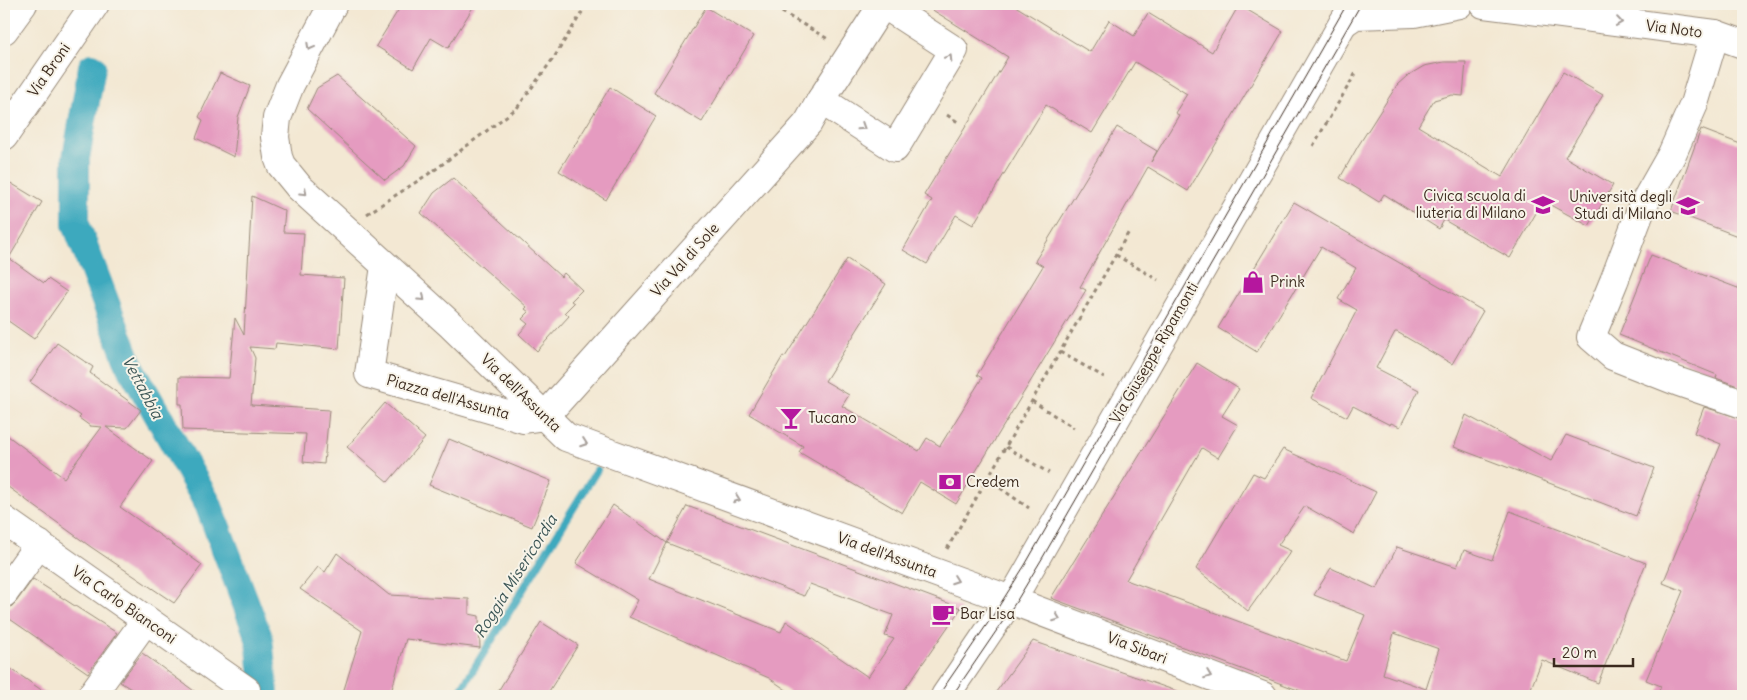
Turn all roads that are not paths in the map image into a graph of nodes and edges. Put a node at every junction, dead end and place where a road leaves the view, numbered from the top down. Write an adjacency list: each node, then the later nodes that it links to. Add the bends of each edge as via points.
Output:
1 (23, 4): 8 (street)
2 (95, 4): 12 (street, Via Broni)
3 (333, 4): 13 (street, Via dell'Assunta, one-way to 13, via 280,107 275,137 278,157 281,166 299,187)
4 (883, 4): 11 (street, Via Val di Sole); 11 (street, Via Val di Sole, one-way to 4, via 894,148 954,50)
5 (1459, 4): 7 (street, via 1414,13)
6 (1484, 4): 9 (street, Via Noto, one-way to 9)
7 (1348, 14): 19 (street, Via Giuseppe Ripamonti)
8 (4, 30)
9 (1716, 34): 10 (street, Via Noto); 14 (street, via 1694,104 1672,154 1642,207 1591,337 1613,356)
10 (1743, 44)
11 (821, 100): 15 (street, Via Val di Sole, via 808,123)
12 (4, 136)
13 (385, 266): 15 (street, Via dell'Assunta, one-way to 15); 15 (street, Piazza dell'Assunta, via 369,374 524,419)
14 (1743, 404)
15 (545, 416): 19 (street, Via dell'Assunta, one-way to 19, via 566,437)
16 (4, 520): 17 (street, Via Carlo Bianconi)
17 (39, 544): 18 (street); 20 (street, Via Carlo Bianconi)
18 (4, 593)
19 (1011, 600): 23 (street, Via Giuseppe Ripamonti); 24 (street, Via Sibari, one-way to 24)
20 (145, 621): 21 (street, Via Carlo Bianconi); 22 (street)
21 (246, 693)
22 (91, 696)
23 (945, 696)
24 (1263, 696)

